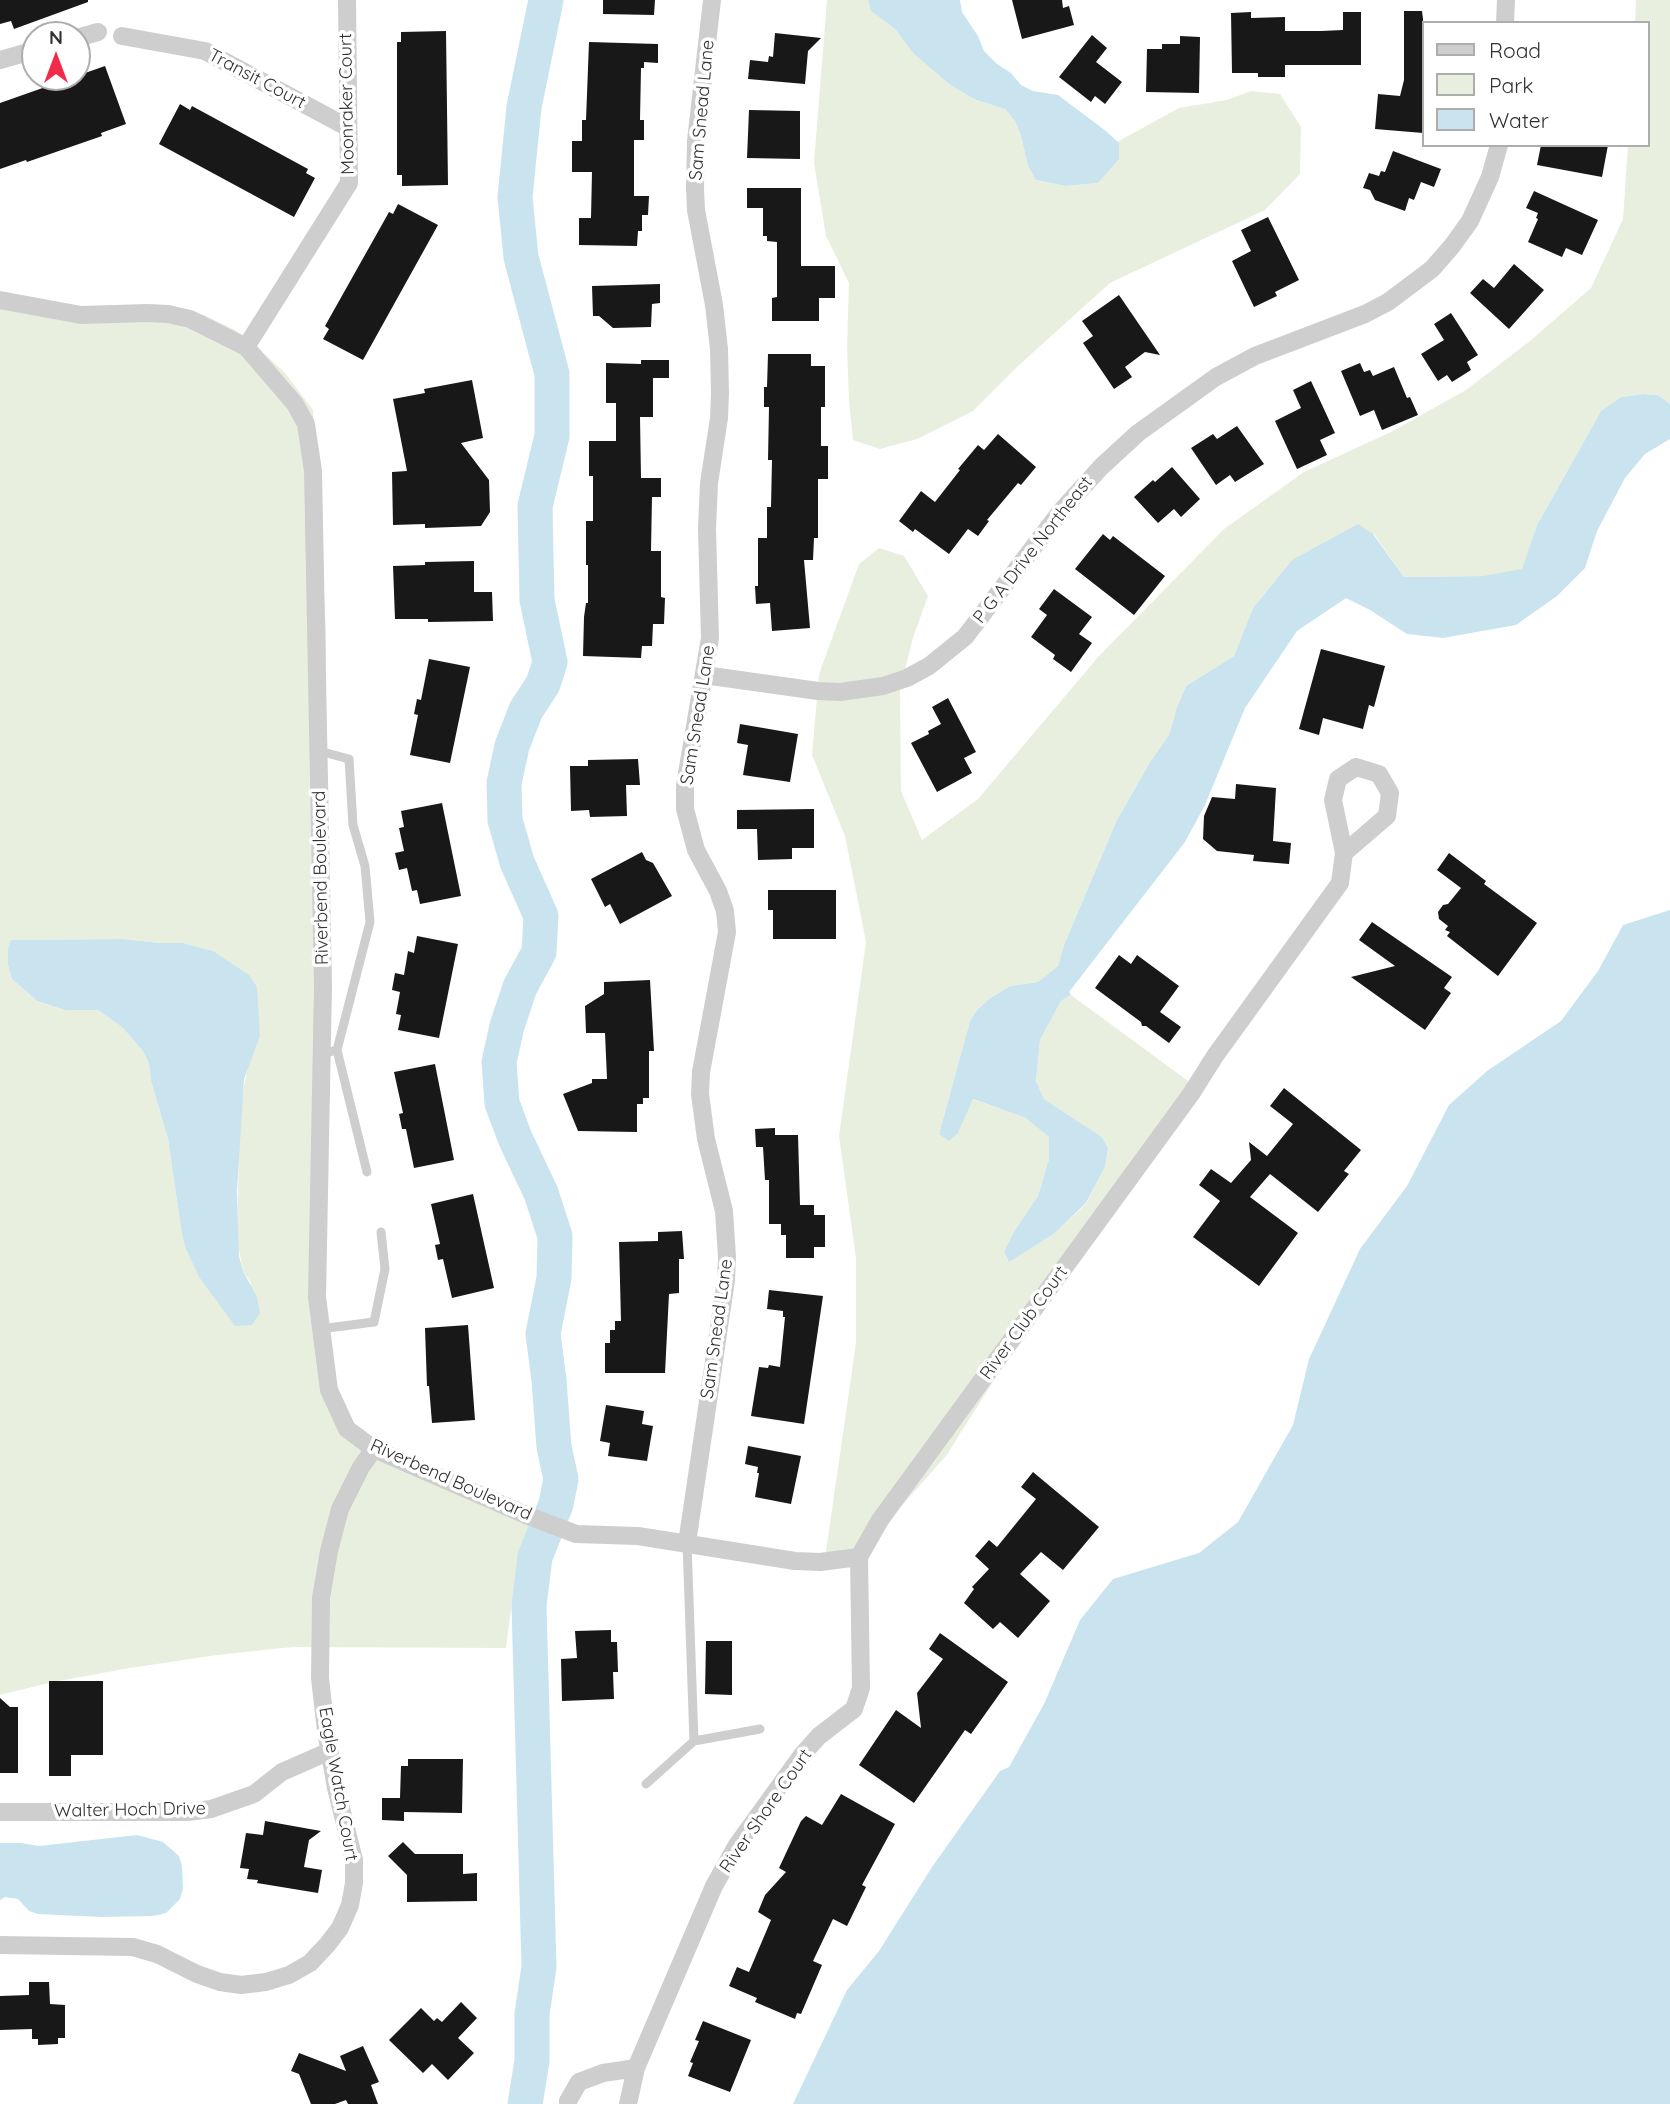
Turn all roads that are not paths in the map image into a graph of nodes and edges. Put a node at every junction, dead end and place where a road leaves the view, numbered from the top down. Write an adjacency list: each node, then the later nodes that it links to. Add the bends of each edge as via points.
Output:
1 (347, 0): 10 (street, Moonraker Court)
2 (712, 0): 14 (street, Sam Snead Lane, via 695,188 714,305 720,394 708,495 710,638)
3 (1506, 0): 4 (street)
4 (1506, 21)
5 (98, 32): 6 (street)
6 (91, 34)
7 (122, 36): 10 (street, Transit Court, via 205,51)
8 (21, 54): 9 (street)
9 (0, 60)
10 (347, 127): 13 (street, Moonraker Court, via 349,183)
11 (1498, 147): 14 (street, P G A Drive Northeast, via 1469,221 1432,268 1388,302 1255,356 1216,377 1138,433 1061,511 965,637 929,666 883,686 840,692)
12 (0, 300): 13 (street, Riverbend Boulevard, via 80,315 168,314 190,319)
13 (246, 347): 15 (street, Riverbend Boulevard, via 296,404 311,446)
14 (704, 675): 22 (street, Sam Snead Lane, via 685,809 696,850 725,911 727,932 701,1094 706,1139 724,1211 727,1257)
15 (319, 751): 17 (street, Riverbend Boulevard, via 323,986); 17 (lane, via 349,759 353,825 365,866 370,922)
16 (1344, 853): 16 (street, River Club Court, via 1387,816 1390,793 1379,774 1356,768 1338,779 1334,800); 23 (street, River Club Court, via 1340,883 880,1520)
17 (329, 1052): 18 (lane); 20 (street, Riverbend Boulevard, via 317,1221)
18 (367, 1172)
19 (381, 1232): 20 (lane, via 384,1269 374,1322)
20 (320, 1329): 21 (street, Riverbend Boulevard, via 336,1409 347,1430)
21 (374, 1448): 22 (street, Riverbend Boulevard, via 576,1534); 26 (street, Eagle Watch Court, via 341,1509 321,1598 320,1678)
22 (687, 1543): 23 (street, via 795,1561); 25 (lane)
23 (859, 1557): 30 (street, River Shore Court, via 861,1689 854,1709 818,1736 737,1845 714,1886)
24 (760, 1729): 25 (lane)
25 (694, 1741): 27 (lane)
26 (330, 1751): 28 (street, Walter Hoch Drive, via 282,1772 254,1794 211,1809); 29 (street, Eagle Watch Court, via 354,1883 340,1928 310,1963 289,1975 241,1985 197,1974 133,1947)
27 (646, 1784)
28 (0, 1812)
29 (0, 1945)
30 (636, 2068): 31 (street, via 579,2081); 32 (street, River Shore Court)
31 (568, 2104)
32 (628, 2104)

